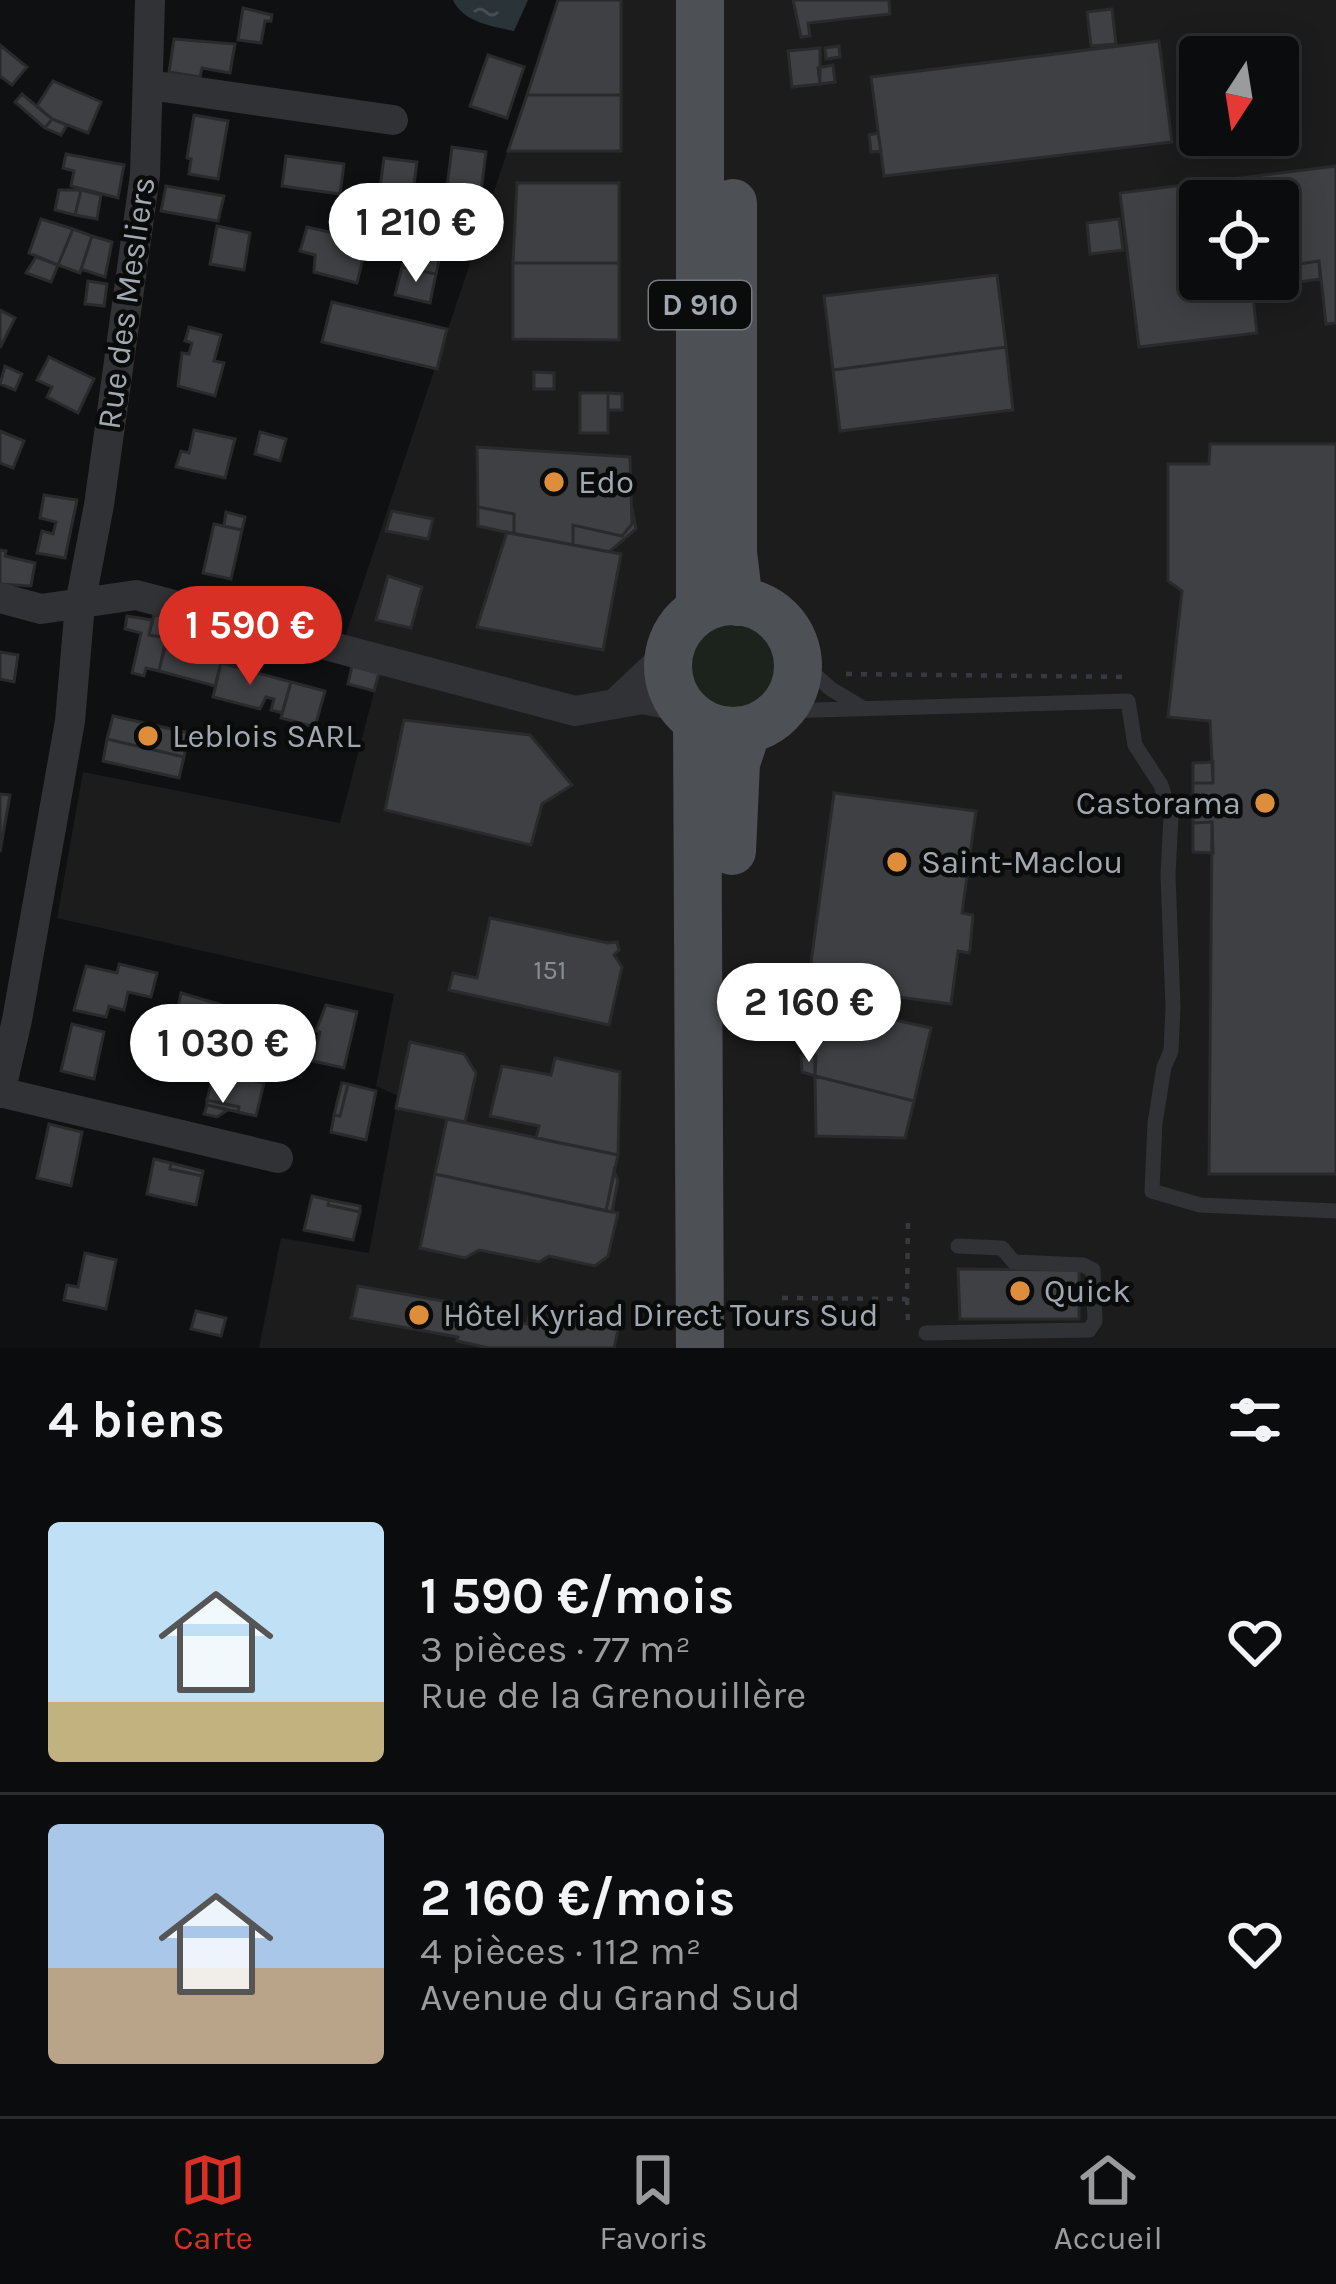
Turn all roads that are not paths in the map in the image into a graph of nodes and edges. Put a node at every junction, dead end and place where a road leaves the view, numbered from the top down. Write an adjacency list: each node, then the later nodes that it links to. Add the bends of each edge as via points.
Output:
1 (150, 0): 4 (street, Rue des Mesliers)
2 (700, 0): 8 (main road, D 910)
3 (730, 0): 8 (main road, D 910, via 733,553)
4 (149, 85): 5 (street); 7 (street, Rue des Mesliers, via 145,175)
5 (393, 120)
6 (0, 598): 7 (street, via 41,609)
7 (80, 604): 11 (street, via 136,595 575,711); 15 (street, Rue des Mesliers, via 70,721)
8 (719, 606): 9 (main road, via 675,636); 10 (main road, via 772,614)
9 (669, 653): 11 (street); 13 (main road, via 671,689)
10 (819, 667): 12 (lane, via 831,689); 14 (main road)
11 (619, 700): 13 (street)
12 (863, 708): 14 (lane); 17 (lane, via 1128,701 1135,745 1171,816 1171,1051 1152,1190 1200,1205)
13 (690, 715): 14 (main road, via 730,732); 20 (main road)
14 (764, 721): 21 (main road, via 736,764 732,796)
15 (0, 1092): 16 (street)
16 (278, 1158)
17 (1336, 1211)
18 (958, 1246): 19 (lane, via 1093,1270 1095,1321 1089,1330)
19 (926, 1333)
20 (700, 1348)
21 (728, 1348)

